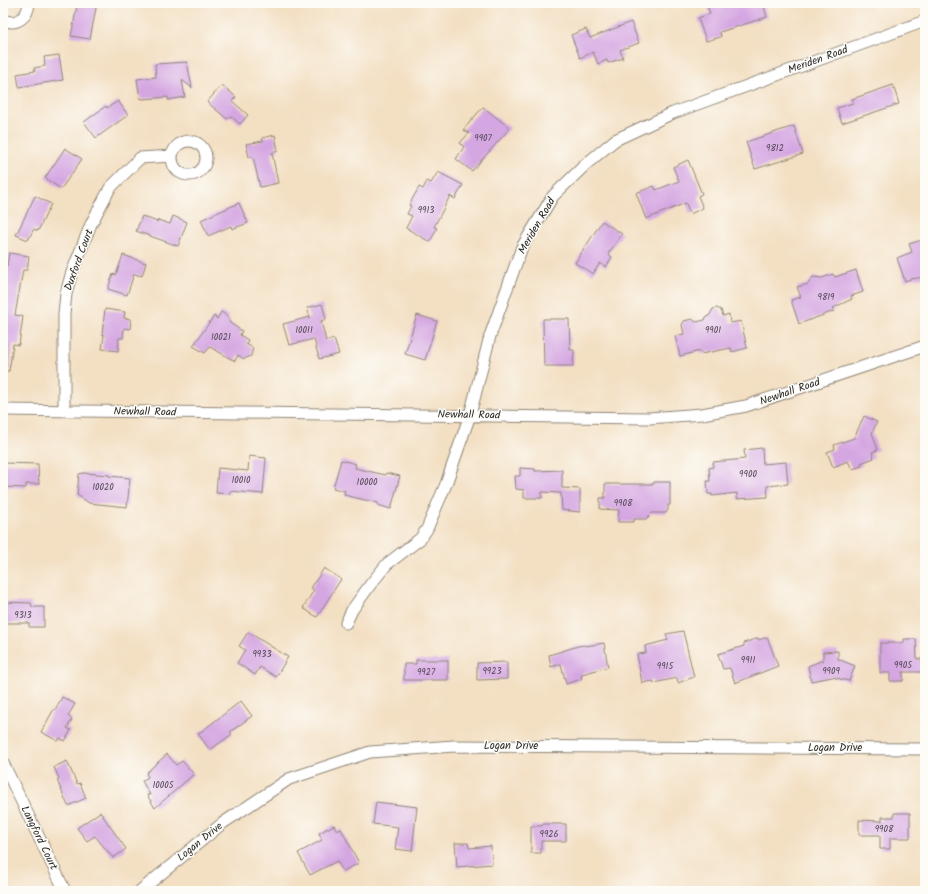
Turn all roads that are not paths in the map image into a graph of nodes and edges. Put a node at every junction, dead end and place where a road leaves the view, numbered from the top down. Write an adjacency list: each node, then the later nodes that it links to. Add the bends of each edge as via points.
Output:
1 (30, 3): 2 (street, via 22,19 11,22)
2 (3, 20)
3 (925, 22): 8 (street, Meriden Road, via 673,113 615,140 585,165 553,196 522,248 490,336)
4 (172, 156): 7 (street, Duxford Court, via 140,158 110,188 92,224 66,294)
5 (925, 346): 8 (street, Newhall Road, via 746,406 702,414 649,418)
6 (3, 410): 7 (street, Newhall Road)
7 (64, 410): 8 (street, Newhall Road)
8 (470, 415): 9 (street, Meriden Road, via 427,529 420,539 387,564 352,610)
9 (346, 623)
10 (925, 748): 13 (street, Logan Drive, via 454,746 370,752 289,779 223,823)
11 (3, 763): 12 (street, Langford Court)
12 (65, 891)
13 (140, 891)

